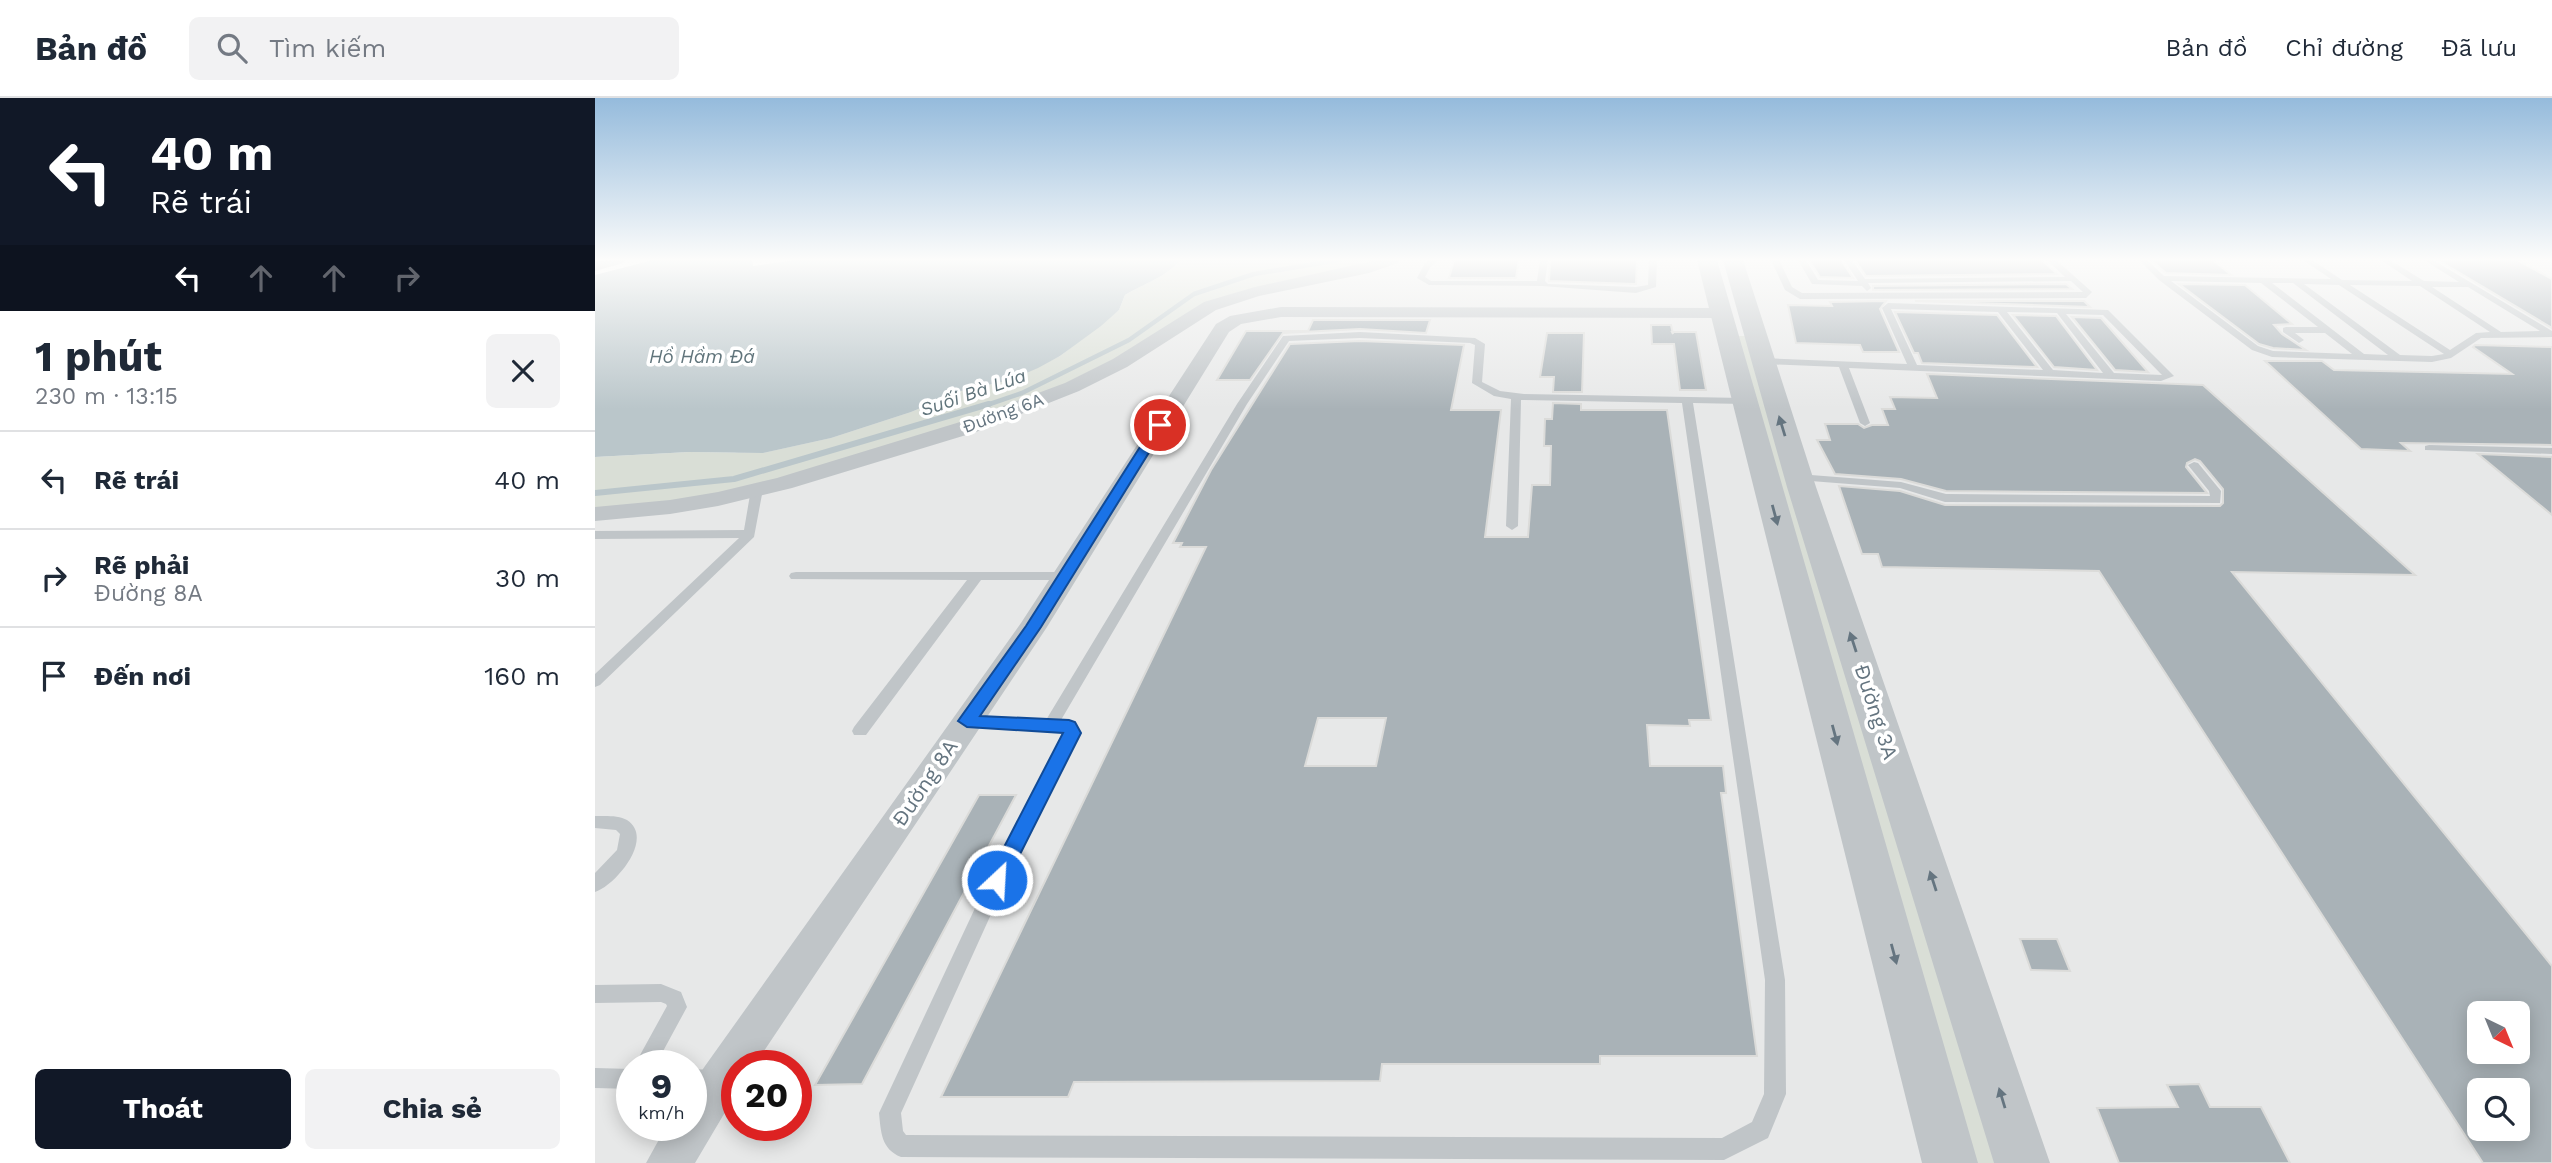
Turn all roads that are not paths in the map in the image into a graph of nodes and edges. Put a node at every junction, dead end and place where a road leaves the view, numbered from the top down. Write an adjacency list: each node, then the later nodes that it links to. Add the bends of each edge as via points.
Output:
1 (2000, 309): 25 (lane)
2 (1205, 310): 35 (street, Đường 6A, via 1120,363 1050,396 968,427)
3 (1733, 310): 14 (street, Đường 3A)
4 (1735, 310): 14 (street, Đường 3A)
5 (1890, 310): 24 (lane)
6 (2041, 310): 7 (lane)
7 (2059, 310): 26 (lane); 26 (lane, via 2107,313 2169,376)
8 (2204, 310): 20 (lane, via 2255,348 2272,354)
9 (2302, 310): 15 (lane)
10 (2333, 310): 21 (lane)
11 (2384, 310): 19 (lane)
12 (2461, 310): 16 (lane)
13 (2510, 310): 17 (lane)
14 (1735, 313): 22 (street, Đường 3A); 29 (street, Đường 3A); 42 (street, Đường 8A, via 1280,312 1236,320 1214,339)
15 (2328, 330): 18 (lane, via 2286,330); 20 (lane)
16 (2497, 333): 17 (lane); 19 (lane, via 2479,335)
17 (2551, 334)
18 (2299, 340)
19 (2451, 354): 21 (lane, via 2432,359)
20 (2362, 356): 21 (lane)
21 (2398, 358)
22 (1763, 361): 23 (lane); 34 (street, Đường 3A, one-way to 22)
23 (1843, 365): 24 (lane); 30 (lane)
24 (1913, 367): 25 (lane)
25 (2049, 373): 26 (lane)
26 (2111, 376)
27 (1516, 396): 28 (lane); 37 (lane); 45 (lane, via 1498,394 1477,383 1480,344 1463,338 1286,338)
28 (1687, 400): 29 (lane); 45 (lane, via 1775,981 1775,1094 1759,1130 1724,1149 901,1146 892,1136 890,1113 1008,857 1072,733 1069,726)
29 (1744, 401): 56 (street, Đường 3A, one-way to 56)
30 (1865, 423)
31 (2429, 448): 32 (lane)
32 (2552, 451)
33 (2194, 465): 34 (lane, via 2215,491 2216,500 1945,498 1901,485)
34 (1798, 477): 57 (street, Đường 3A, one-way to 34, via 1976,1010)
35 (757, 489): 36 (street, Đường 6A, via 670,507); 38 (lane)
36 (595, 514)
37 (1512, 526)
38 (750, 534): 39 (lane); 43 (lane)
39 (595, 536)
40 (796, 576): 41 (lane)
41 (977, 576): 42 (lane); 46 (lane)
42 (1065, 576): 44 (street, Đường 8A)
43 (595, 682)
44 (967, 721): 45 (lane); 54 (street, Đường 8A)
45 (1051, 724)
46 (860, 731)
47 (595, 822): 48 (lane, via 620,824 629,832 630,842)
48 (595, 885)
49 (595, 994): 50 (lane, via 661,993 674,998 677,1007)
50 (653, 1050)
51 (595, 1079): 52 (lane)
52 (616, 1079)
53 (707, 1080): 54 (lane)
54 (720, 1080): 55 (street, Đường 8A)
55 (669, 1163)
56 (1950, 1163)
57 (2022, 1163)

